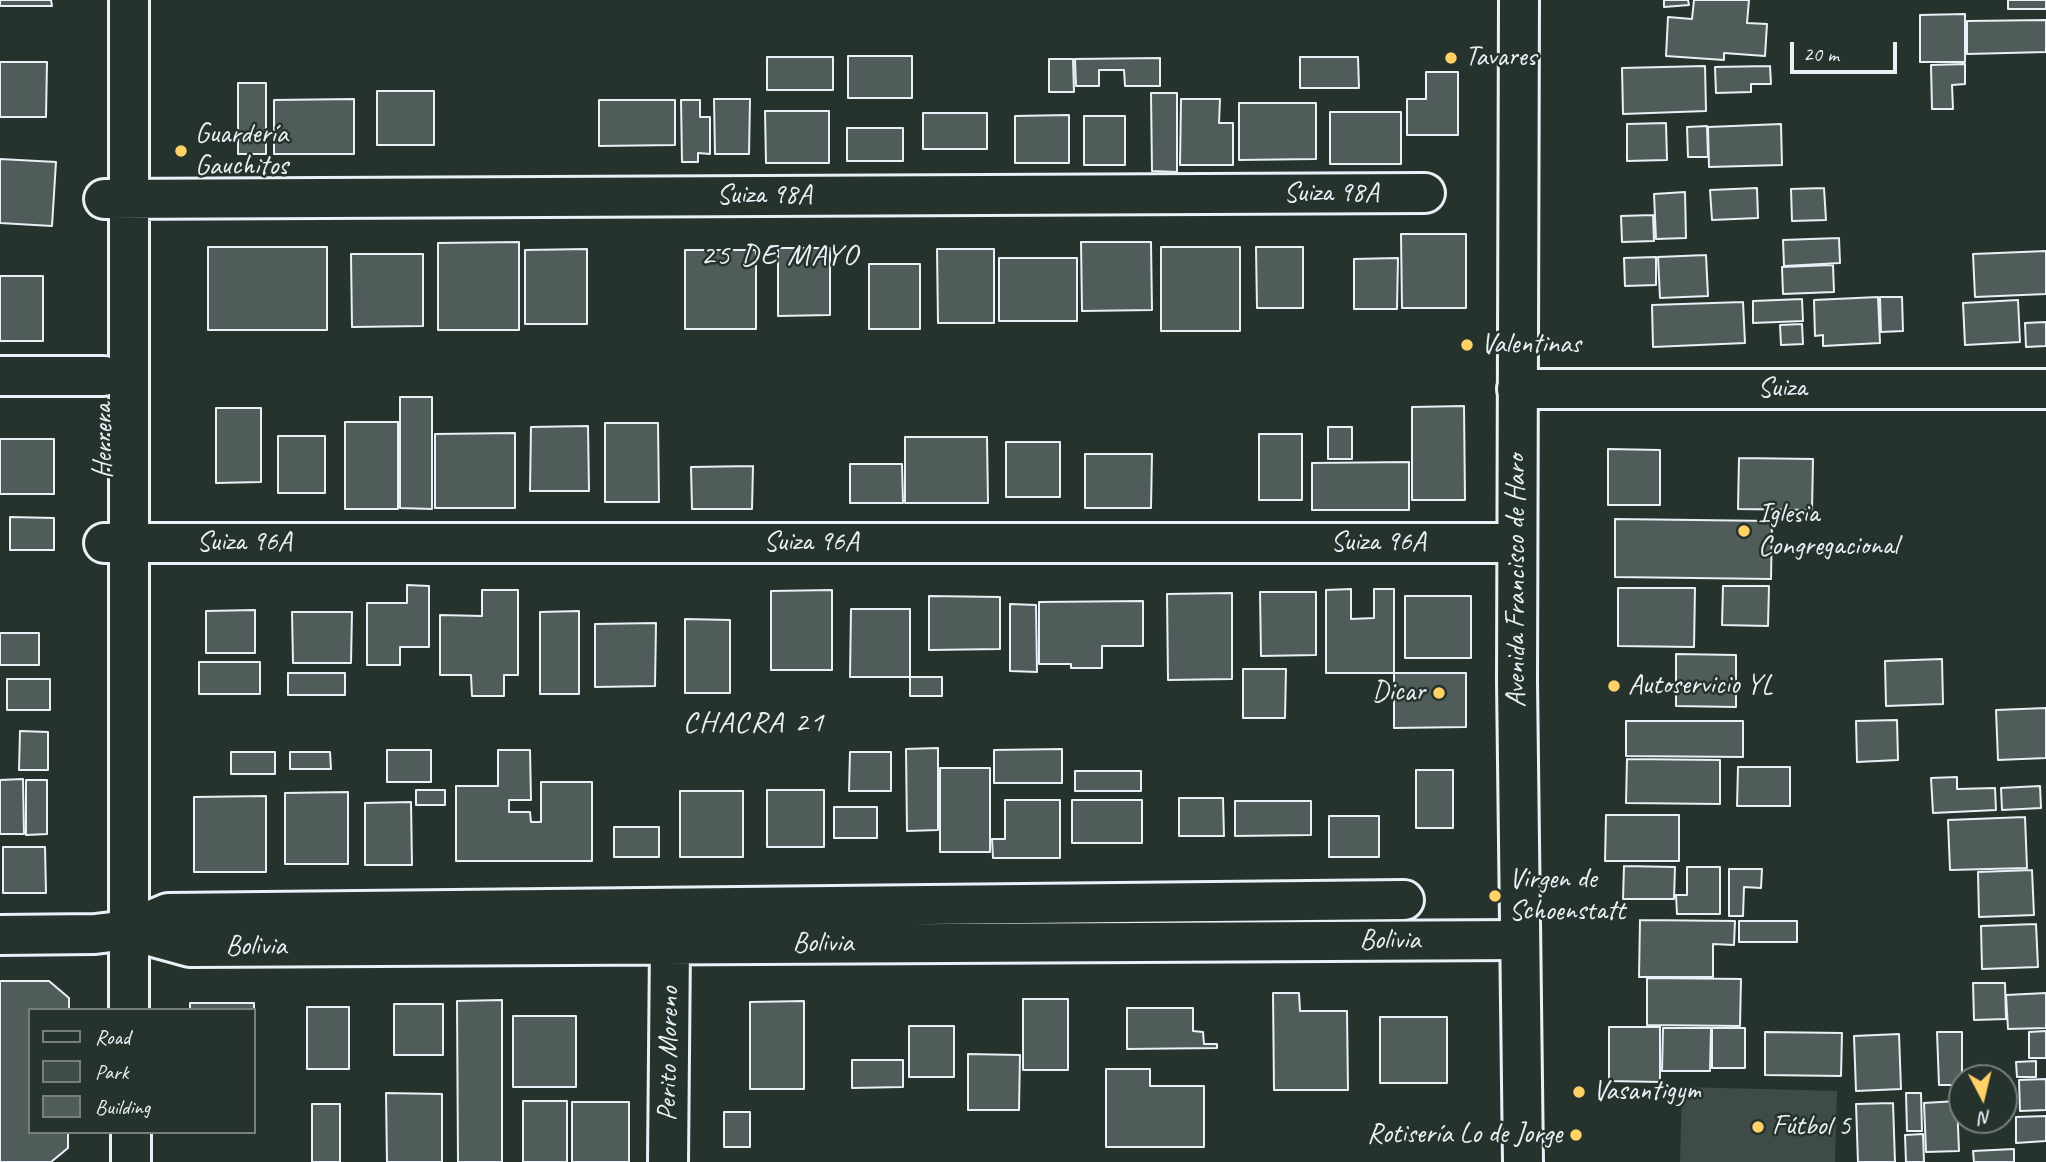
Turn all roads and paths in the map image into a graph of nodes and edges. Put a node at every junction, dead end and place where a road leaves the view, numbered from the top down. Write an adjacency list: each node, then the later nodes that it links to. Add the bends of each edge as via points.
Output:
1 (104, 0): 5 (street, Herrera)
2 (129, 0): 5 (street, Herrera)
3 (1519, 0): 8 (street, Avenida Francisco de Haro)
4 (1425, 193): 5 (street, Suiza 98A)
5 (116, 199): 7 (street, Herrera); 10 (street, Herrera)
6 (0, 376): 7 (street)
7 (104, 376): 10 (street, Herrera)
8 (1517, 389): 9 (street, Suiza); 11 (street, Avenida Francisco de Haro)
9 (2046, 389)
10 (117, 543): 11 (street, Suiza 96A); 13 (street, Herrera, via 130,870)
11 (1517, 543): 15 (street, Avenida Francisco de Haro)
12 (1404, 900): 13 (street, Bolivia, via 168,913)
13 (128, 930): 14 (street, Bolivia); 16 (street, Bolivia, via 190,947); 17 (street, Herrera)
14 (0, 935)
15 (1520, 940): 16 (street, Bolivia); 21 (street, Avenida Francisco de Haro)
16 (670, 945): 20 (street, Perito Moreno)
17 (129, 1008)
18 (131, 1134): 19 (street)
19 (131, 1162)
20 (668, 1162)
21 (1523, 1162)

